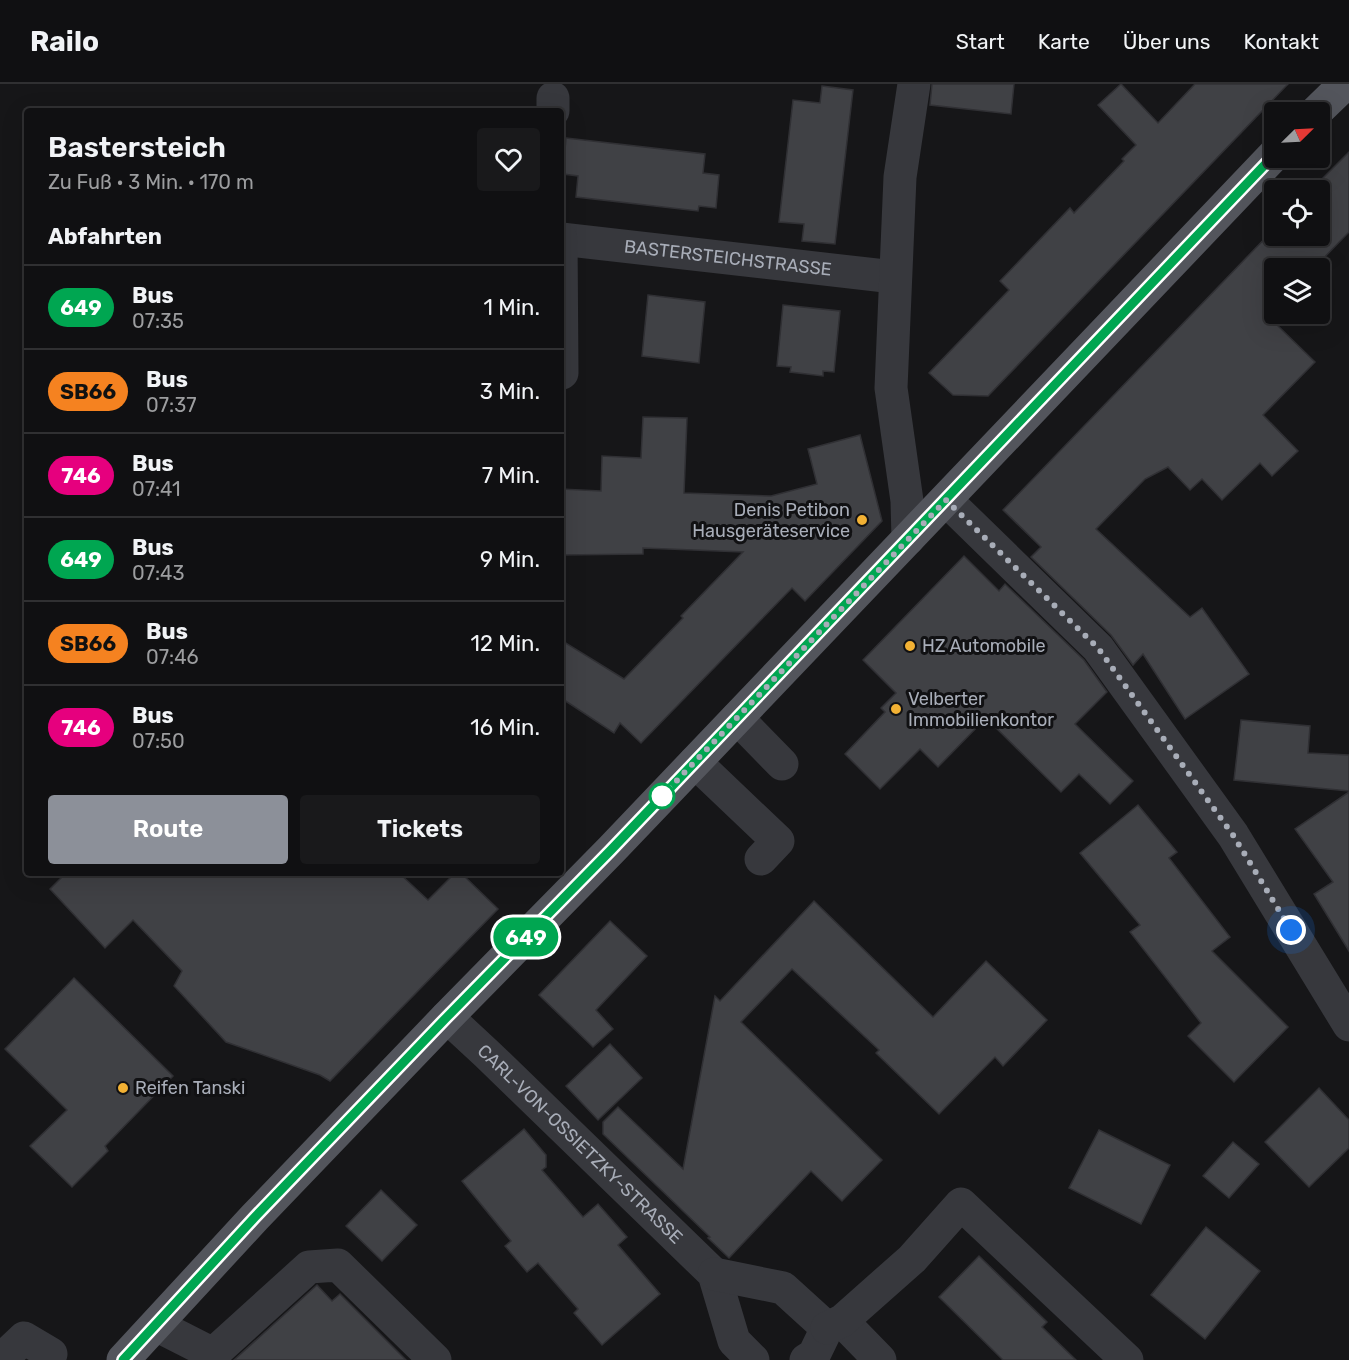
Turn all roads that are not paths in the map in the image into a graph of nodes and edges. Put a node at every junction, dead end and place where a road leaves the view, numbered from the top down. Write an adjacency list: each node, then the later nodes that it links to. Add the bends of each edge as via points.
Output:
1 (914, 84): 6 (street, via 900,177)
2 (1345, 84): 3 (main road)
3 (1326, 102)
4 (1264, 165): 7 (main road)
5 (564, 239): 6 (street, BASTERSTEICHSTRASSE)
6 (894, 277): 8 (street, via 891,388 907,501)
7 (946, 500): 8 (main road); 14 (street, via 1098,648 1233,835)
8 (908, 539): 9 (main road)
9 (737, 718): 10 (main road); 11 (street)
10 (695, 762): 12 (street, via 778,841); 13 (main road)
11 (782, 764)
12 (761, 859)
13 (447, 1017): 15 (street, CARL-VON-OSSIETZKY-STRASSE); 16 (main road)
14 (1349, 1025)
15 (714, 1274): 17 (street, via 783,1288); 22 (street, CARL-VON-OSSIETZKY-STRASSE, via 734,1341)
16 (156, 1325): 20 (main road); 21 (street, via 213,1354 309,1267 338,1265)
17 (834, 1325): 23 (street, via 814,1355); 24 (street); 25 (street, via 912,1259 961,1204)
18 (8, 1353): 19 (street, via 24,1338)
19 (53, 1358)
20 (123, 1360)
21 (435, 1360)
22 (753, 1360)
23 (806, 1360)
24 (880, 1360)
25 (1127, 1360)

